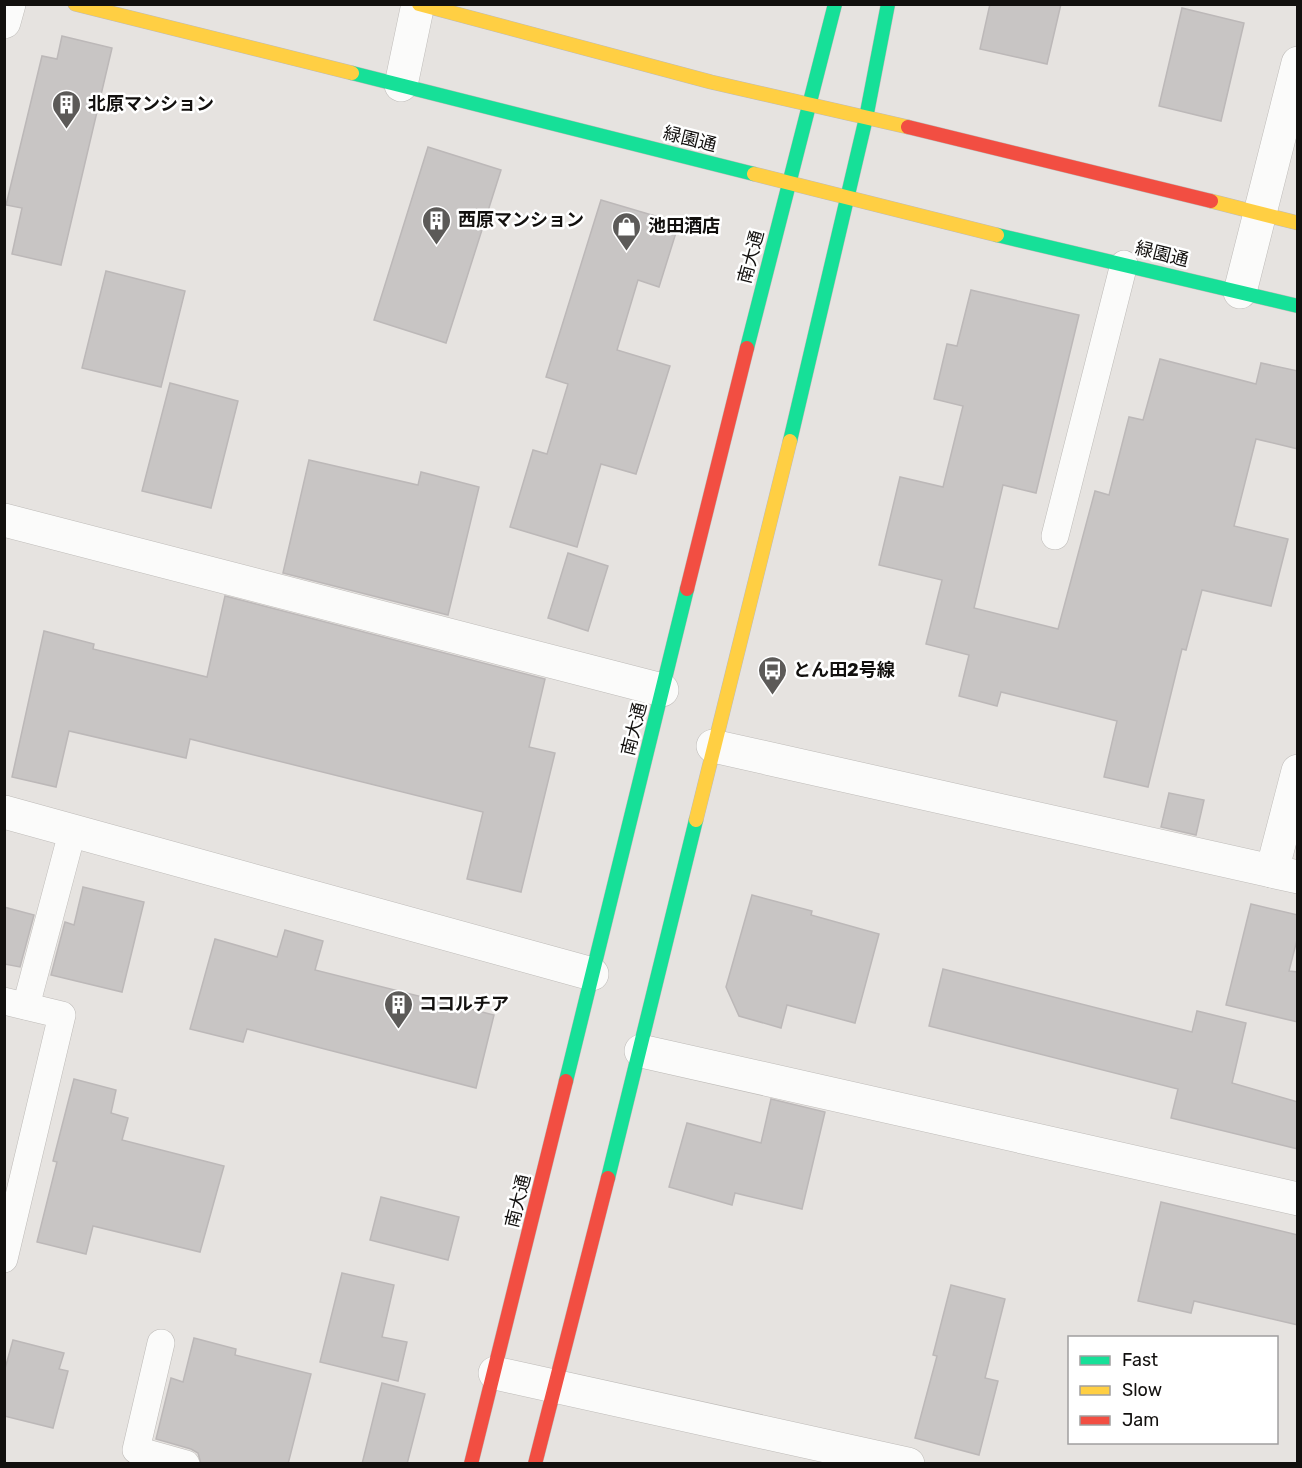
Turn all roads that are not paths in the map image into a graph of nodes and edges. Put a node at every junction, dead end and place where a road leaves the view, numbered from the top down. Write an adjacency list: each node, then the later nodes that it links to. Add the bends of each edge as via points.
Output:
1 (9, 4): 6 (street)
2 (75, 4): 8 (street, 緑園通)
3 (418, 4): 8 (street); 9 (street, via 711,82)
4 (834, 4): 9 (street, 南大通)
5 (888, 4): 10 (street)
6 (4, 22)
7 (1298, 63): 13 (street)
8 (401, 85): 11 (street, 緑園通)
9 (811, 103): 10 (street); 11 (street, 南大通)
10 (866, 118): 12 (street); 13 (street)
11 (790, 184): 12 (street, 緑園通); 20 (street, 南大通)
12 (847, 199): 15 (street, 緑園通); 21 (street)
13 (1260, 213): 14 (street); 16 (street)
14 (1298, 223)
15 (1124, 264): 16 (street, 緑園通); 19 (lane)
16 (1240, 292): 17 (street, 緑園通)
17 (1298, 306)
18 (4, 520): 20 (street)
19 (1056, 536)
20 (662, 690): 26 (street, 南大通)
21 (713, 746): 25 (street); 28 (street)
22 (1298, 771): 25 (street)
23 (4, 812): 24 (street)
24 (73, 829): 26 (street); 27 (lane)
25 (1285, 874)
26 (592, 974): 32 (street, 南大通)
27 (15, 1004): 30 (lane, via 62,1015)
28 (641, 1051): 29 (street); 33 (street)
29 (1298, 1199)
30 (4, 1259)
31 (161, 1343): 34 (lane, via 136,1450)
32 (495, 1373): 33 (street); 35 (street, 南大通)
33 (554, 1387): 36 (street); 37 (street)
34 (186, 1464)
35 (471, 1464)
36 (536, 1464)
37 (908, 1464)

